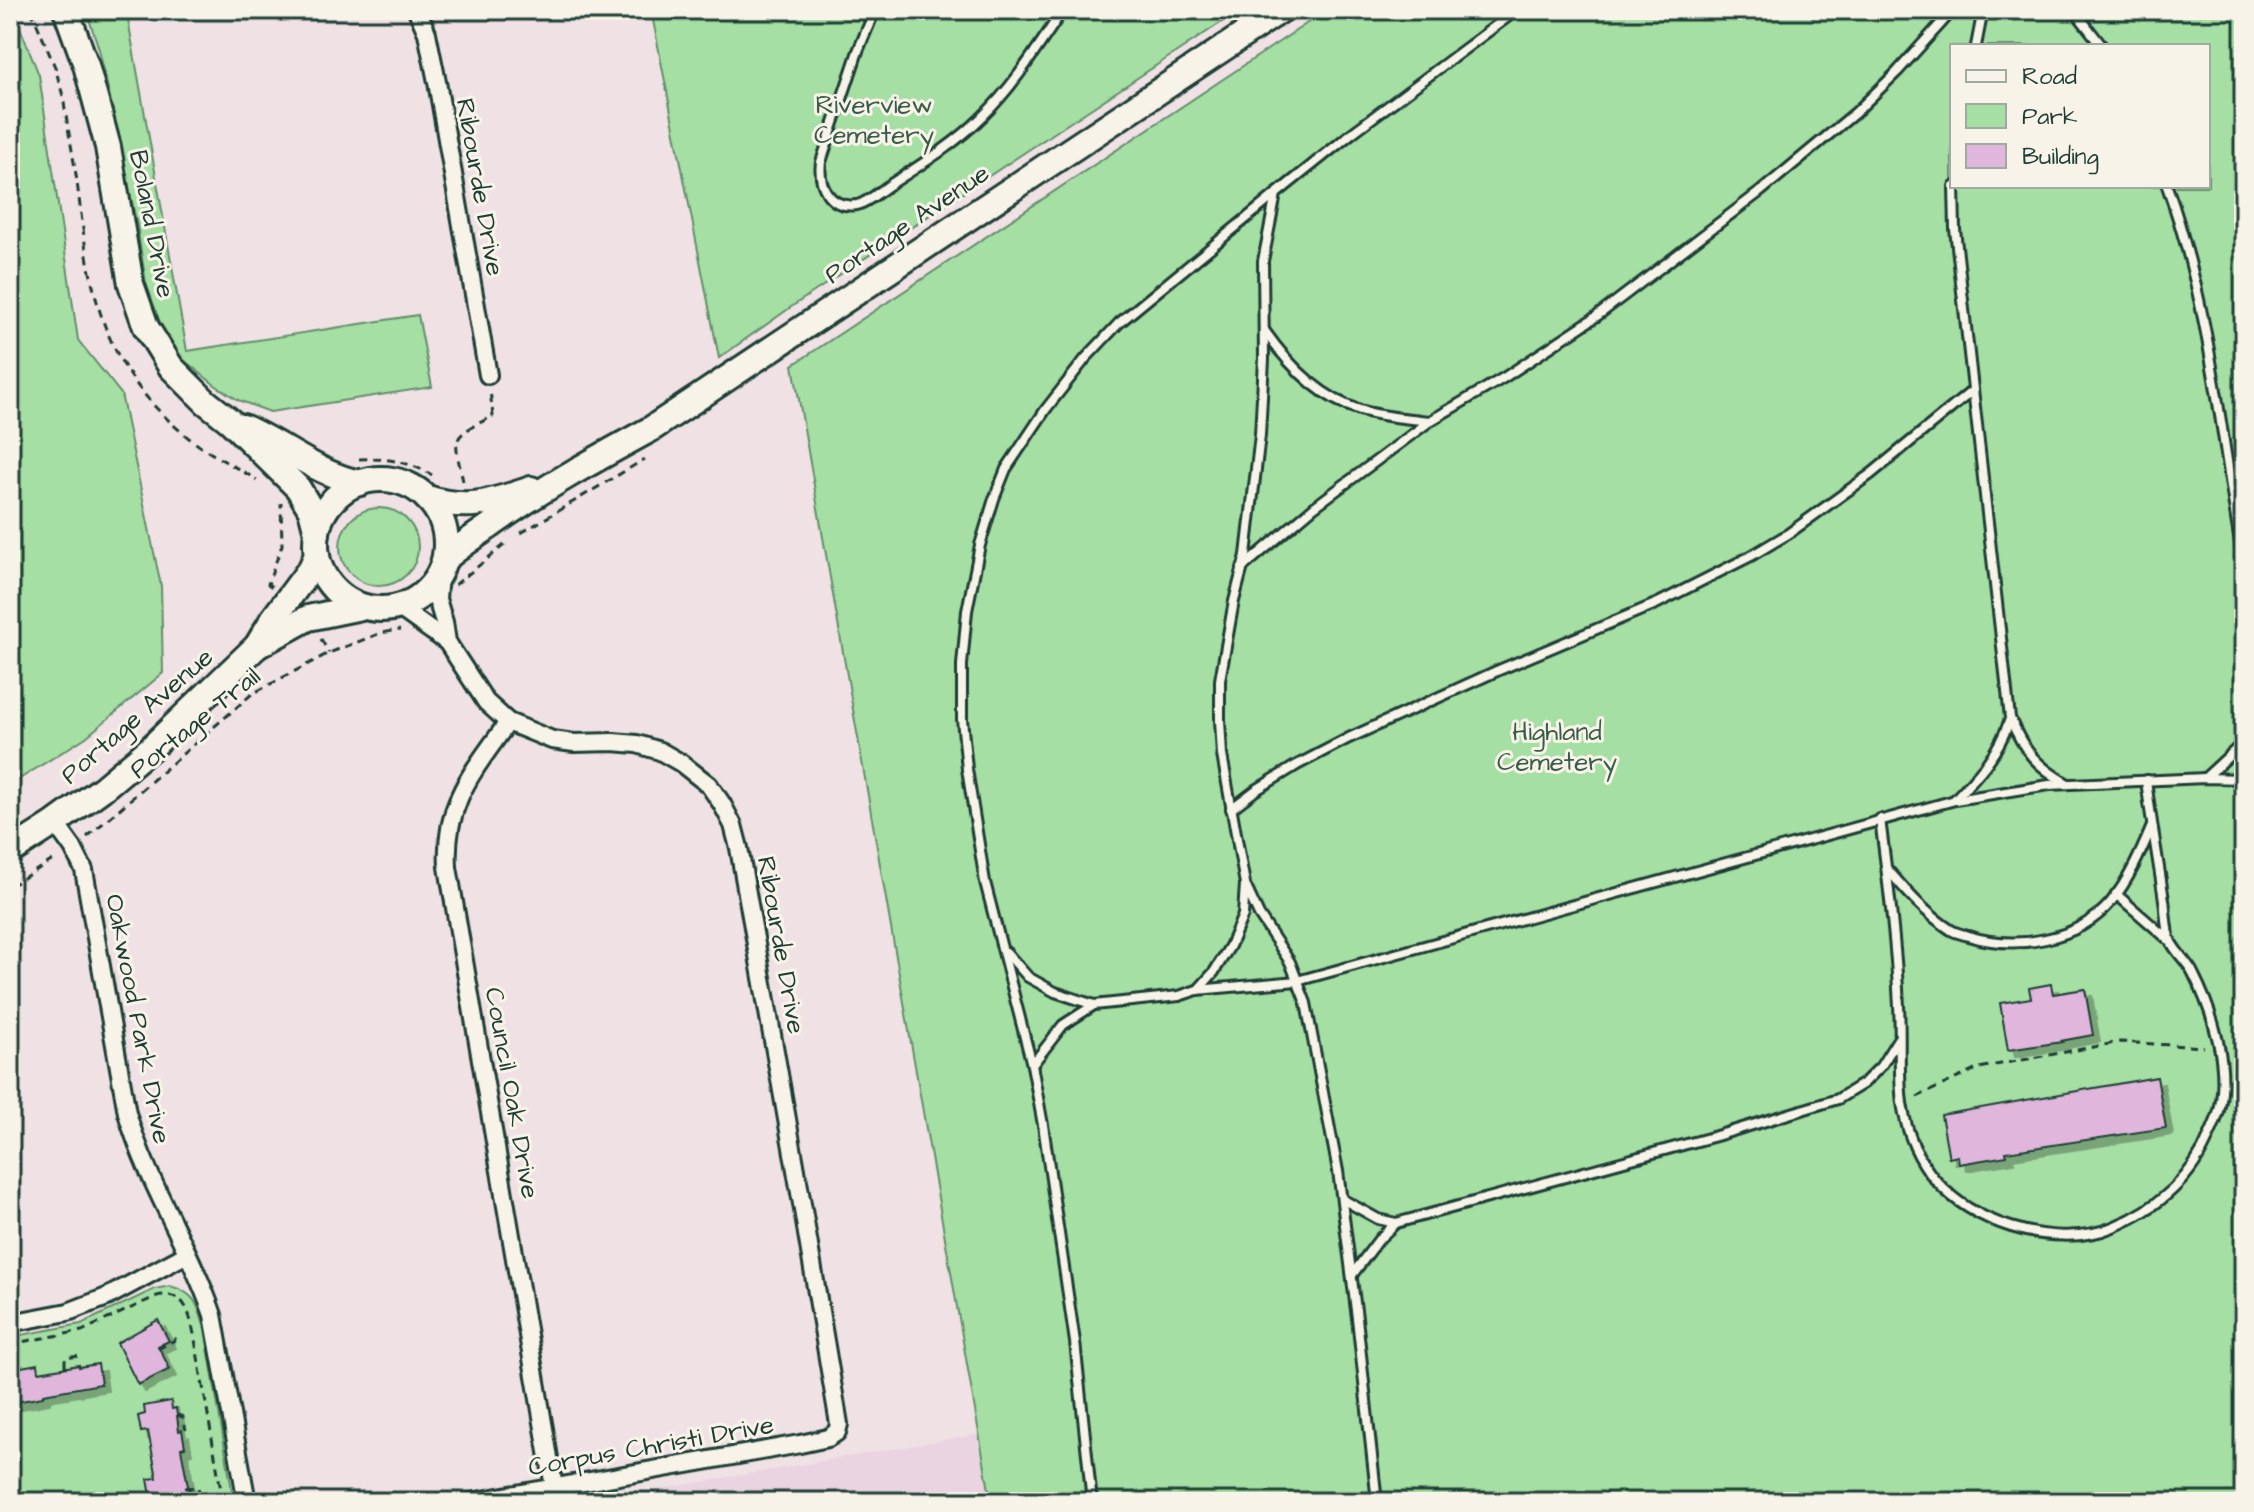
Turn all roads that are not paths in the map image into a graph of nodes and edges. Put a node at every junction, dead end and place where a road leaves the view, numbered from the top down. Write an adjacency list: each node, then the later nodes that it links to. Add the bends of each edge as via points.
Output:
1 (66, 10): 18 (main road, Boland Drive, via 108,147 131,284 146,327 171,367)
2 (417, 10): 16 (street, Ribourde Drive, via 437,82)
3 (875, 10): 4 (lane, via 821,162 822,187 840,204 861,204 962,135 1001,96)
4 (1063, 10)
5 (1281, 10): 20 (main road, Portage Avenue, via 651,429)
6 (1517, 10): 14 (lane)
7 (1953, 10): 19 (lane, via 1855,113 1761,191 1597,316)
8 (1983, 10): 10 (lane)
9 (2074, 10): 11 (lane)
10 (1976, 44)
11 (2100, 44)
12 (1954, 188): 17 (lane)
13 (2168, 188): 24 (lane, via 2198,292)
14 (1276, 194): 15 (lane, via 1263,261); 48 (lane, via 1119,323 1086,358 1018,450 994,499 967,611 962,719 975,829)
15 (1264, 330): 19 (lane, via 1280,354 1337,400 1360,410); 26 (lane, via 1260,435)
16 (488, 375)
17 (1972, 391): 31 (lane); 39 (lane, via 1871,474 1751,556 1658,603 1349,738)
18 (230, 421): 21 (main road, Boland Drive, via 316,468); 23 (main road, Boland Drive, via 298,488 311,510)
19 (1430, 421): 26 (lane)
20 (560, 479): 22 (main road, Portage Avenue, via 471,505 450,505); 25 (main road, Portage Avenue, via 464,543)
21 (360, 483): 22 (main road, via 378,479); 23 (main road, via 344,490 322,516)
22 (432, 488): 25 (main road, via 446,537)
23 (317, 544): 27 (main road, via 322,572 332,587); 30 (main road, Portage Avenue, via 311,568)
24 (2244, 566)
25 (442, 567): 28 (main road, via 425,591); 29 (street, Ribourde Drive, via 437,599)
26 (1242, 568): 39 (lane, via 1220,680 1221,744)
27 (361, 607): 28 (main road); 30 (main road, Portage Avenue, via 308,618)
28 (398, 607): 29 (street, Ribourde Drive)
29 (447, 642): 32 (street, Ribourde Drive, via 486,702)
30 (257, 646): 41 (main road, Portage Avenue, via 151,748)
31 (2010, 718): 37 (lane, via 2037,763); 38 (lane, via 2002,742)
32 (508, 722): 59 (street, Ribourde Drive, via 552,740 637,744 660,751 709,785 733,825 802,1204); 60 (street, Council Oak Drive, via 455,805 448,857)
33 (2244, 742): 34 (lane)
34 (2205, 778): 35 (lane); 36 (lane)
35 (2244, 779)
36 (2146, 780): 37 (lane); 42 (lane)
37 (2068, 784): 38 (lane)
38 (1955, 800): 40 (lane)
39 (1231, 809): 45 (lane)
40 (1880, 819): 44 (lane); 49 (lane)
41 (55, 823): 43 (main road, Portage Avenue); 56 (street, Oakwood Park Drive, via 84,870 127,1113 144,1165)
42 (2152, 825): 46 (lane); 47 (lane)
43 (10, 852)
44 (1887, 869): 46 (lane, via 1919,905 1953,931 1985,941 2020,944 2050,939 2083,924); 52 (lane)
45 (1245, 884): 49 (lane); 50 (lane, via 1243,915 1230,946)
46 (2116, 894): 47 (lane)
47 (2170, 941): 52 (lane, via 2209,1006 2222,1077 2219,1112 2193,1168 2168,1195 2109,1229 2086,1234 2027,1232 1977,1213 1943,1190 1923,1166 1911,1137 1902,1104)
48 (1004, 950): 51 (lane, via 1028,977); 53 (lane)
49 (1297, 981): 50 (lane); 54 (lane, via 1323,1085)
50 (1197, 990): 51 (lane)
51 (1094, 1005): 53 (lane, via 1063,1025)
52 (1899, 1037): 55 (lane, via 1881,1066 1838,1099)
53 (1032, 1065): 63 (lane, via 1069,1296)
54 (1342, 1199): 55 (lane); 57 (lane)
55 (1396, 1223): 57 (lane)
56 (187, 1254): 58 (street, via 107,1297 68,1312); 61 (street, Oakwood Park Drive, via 217,1330)
57 (1352, 1276): 64 (lane)
58 (10, 1323)
59 (837, 1432): 60 (street, Corpus Christi Drive, via 800,1444)
60 (554, 1487): 62 (street, Corpus Christi Drive)
61 (247, 1502)
62 (471, 1502)
63 (1092, 1502)
64 (1377, 1502)

